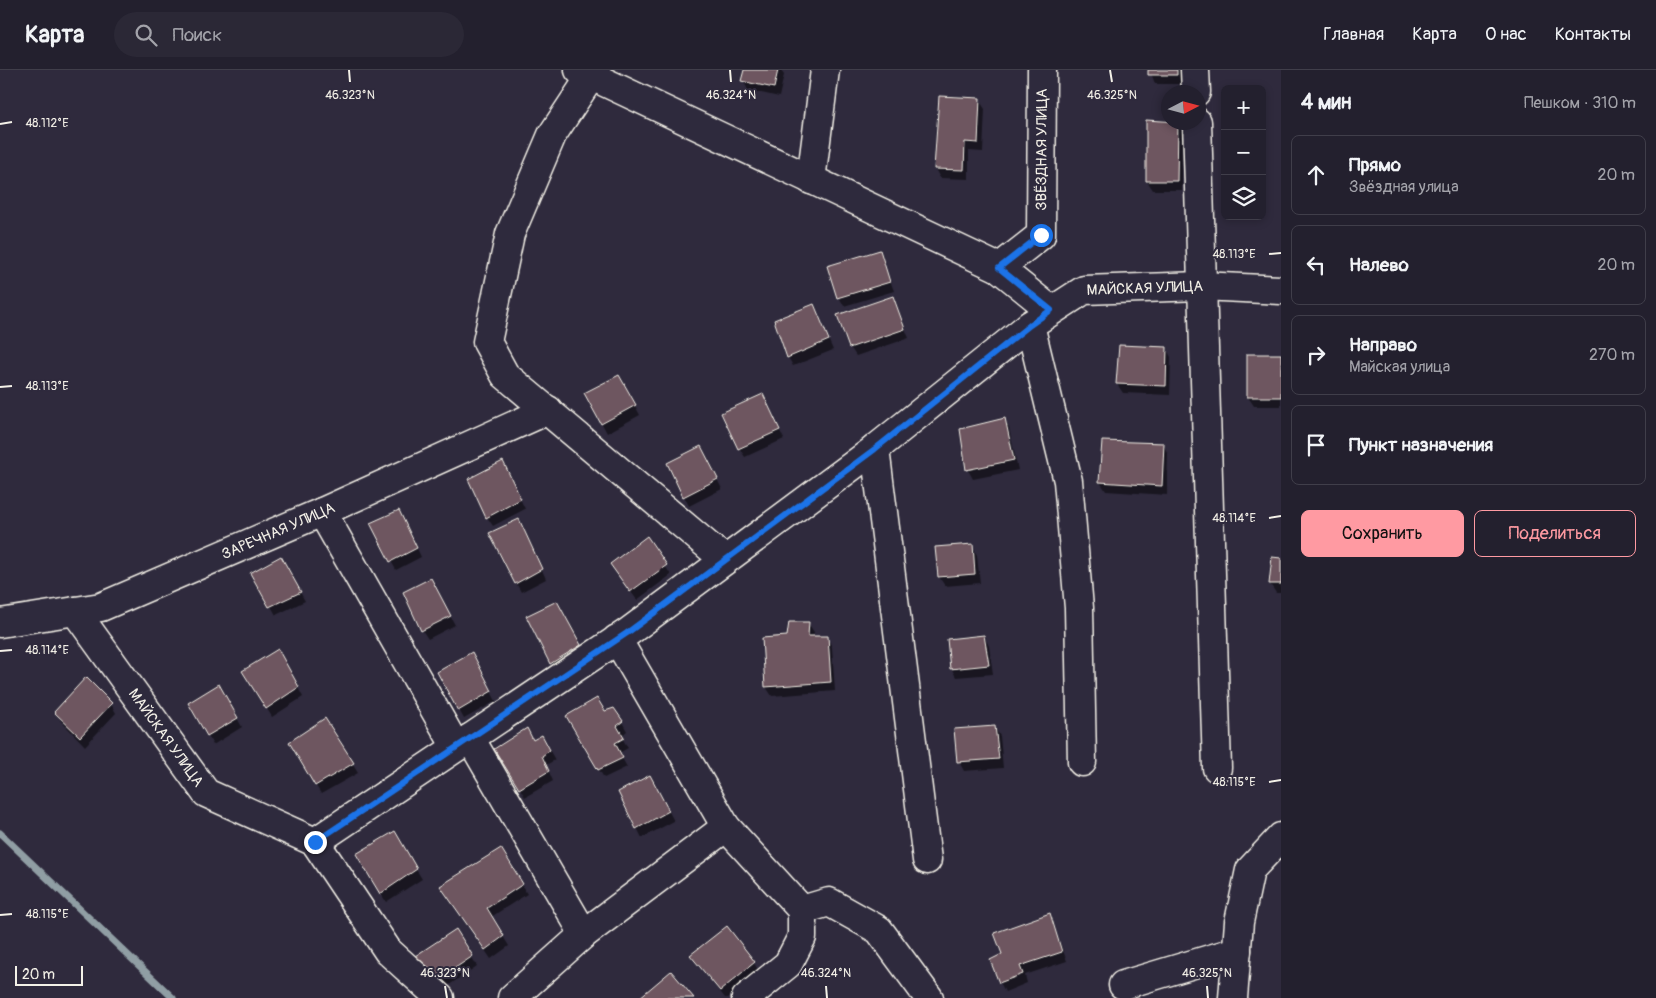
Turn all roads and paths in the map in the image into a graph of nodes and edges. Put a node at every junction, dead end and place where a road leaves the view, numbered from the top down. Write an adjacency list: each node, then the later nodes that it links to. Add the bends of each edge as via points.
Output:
1 (825, 70): 7 (street)
2 (1042, 70): 8 (street, ЗВЁЗДНАЯ УЛИЦА, via 1041,235)
3 (1196, 70): 5 (street)
4 (588, 72): 7 (street); 12 (street, via 552,135 510,234 487,342 505,375)
5 (1196, 85)
6 (1197, 130): 9 (street)
7 (811, 180): 8 (street)
8 (999, 268): 11 (street)
9 (1201, 286): 10 (street, МАЙСКАЯ УЛИЦА); 11 (street, МАЙСКАЯ УЛИЦА, via 1084,290); 21 (street)
10 (1281, 290)
11 (1040, 318): 13 (street, МАЙСКАЯ УЛИЦА); 20 (street, via 1068,481 1079,608)
12 (548, 410): 14 (street, ЗАРЕЧНАЯ УЛИЦА); 15 (street)
13 (875, 449): 15 (street, МАЙСКАЯ УЛИЦА); 25 (street)
14 (322, 512): 16 (street, ЗАРЕЧНАЯ УЛИЦА, via 101,607); 19 (street)
15 (725, 560): 18 (street, МАЙСКАЯ УЛИЦА)
16 (76, 611): 17 (street, ЗАРЕЧНАЯ УЛИЦА); 24 (street, МАЙСКАЯ УЛИЦА, via 206,793)
17 (0, 624)
18 (618, 639): 19 (street, МАЙСКАЯ УЛИЦА); 22 (street)
19 (463, 742): 24 (street, МАЙСКАЯ УЛИЦА); 27 (street)
20 (1082, 762)
21 (1217, 768)
22 (726, 827): 26 (street); 27 (street)
23 (1281, 837): 28 (street, via 1250,870)
24 (315, 842): 30 (street, via 388,951)
25 (927, 860)
26 (802, 910): 32 (street, via 802,937 788,964); 33 (street, via 829,902 879,930)
27 (584, 934): 31 (street)
28 (1236, 950): 29 (street); 34 (street)
29 (1123, 985)
30 (440, 998)
31 (512, 998)
32 (746, 998)
33 (929, 998)
34 (1233, 998)

